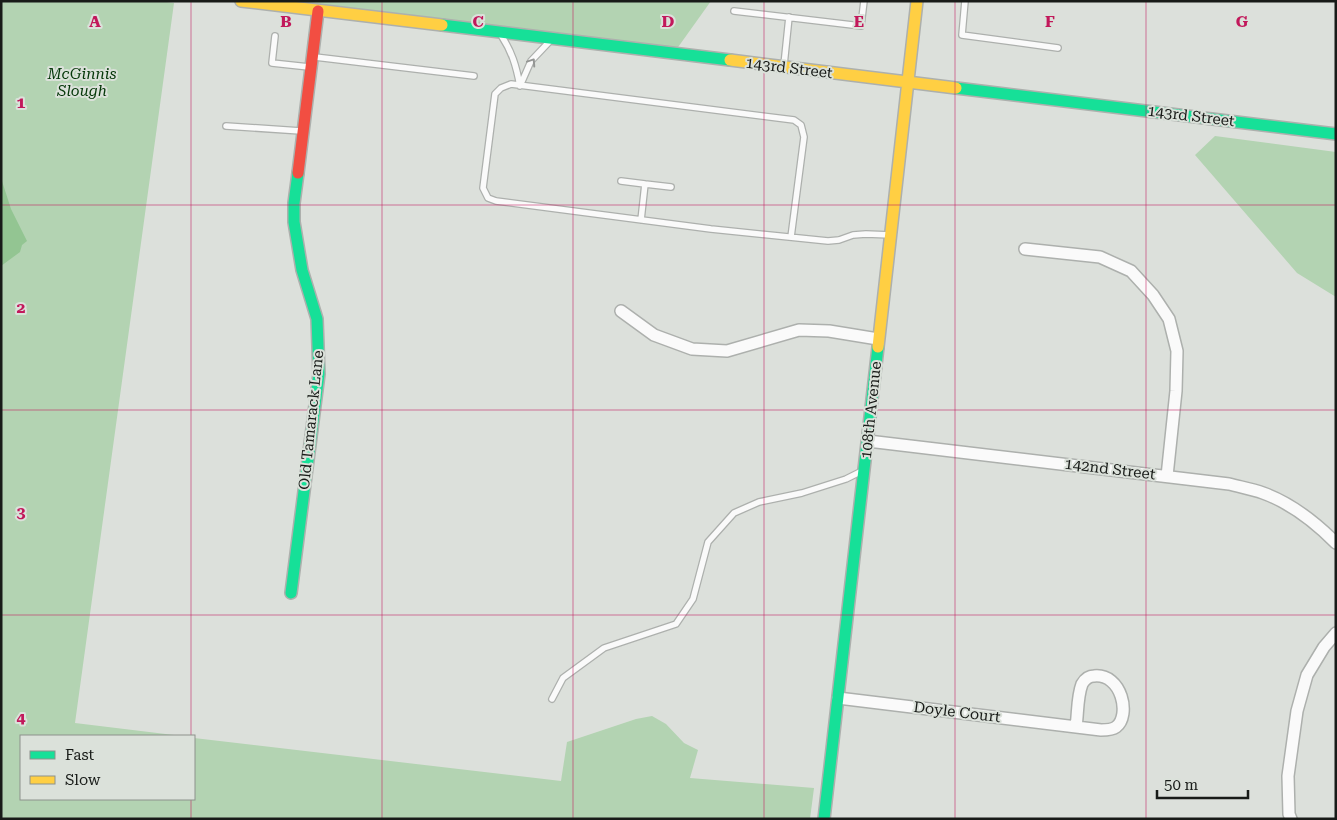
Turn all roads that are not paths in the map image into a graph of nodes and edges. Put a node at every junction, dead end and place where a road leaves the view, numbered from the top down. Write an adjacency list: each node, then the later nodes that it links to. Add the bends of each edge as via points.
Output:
1 (242, 1): 6 (street, 143rd Street)
2 (864, 1): 7 (lane, via 861,26)
3 (917, 1): 15 (street, 108th Avenue)
4 (965, 1): 11 (lane, via 962,35)
5 (734, 10): 7 (lane)
6 (318, 11): 8 (street, 143rd Street); 12 (street, Old Tamarack Lane)
7 (789, 17): 13 (lane)
8 (500, 33): 10 (street, 143rd Street); 16 (lane, via 516,65)
9 (275, 36): 12 (lane, via 272,63)
10 (551, 39): 13 (street, 143rd Street); 16 (lane, one-way to 10, via 531,61)
11 (1058, 48)
12 (312, 62): 14 (lane); 18 (street, Old Tamarack Lane)
13 (784, 67): 15 (street, 143rd Street)
14 (474, 76)
15 (909, 82): 19 (street, 143rd Street); 24 (street, 108th Avenue)
16 (520, 86): 23 (lane, via 511,84 495,94 483,188 488,198 496,202); 25 (lane, via 794,120 801,125 804,137)
17 (226, 126): 18 (lane)
18 (303, 131): 33 (street, Old Tamarack Lane, via 294,222 302,270 316,319 320,354)
19 (1336, 134)
20 (621, 181): 21 (lane)
21 (645, 184): 22 (lane); 23 (lane)
22 (671, 187)
23 (641, 220): 25 (lane)
24 (891, 235): 25 (lane, via 852,235 828,241); 28 (street, 108th Avenue)
25 (791, 237)
26 (1025, 249): 31 (street, via 1100,257 1131,271 1169,319 1177,351 1176,391)
27 (621, 311): 28 (street, via 654,336 692,349 728,351 798,330)
28 (878, 339): 29 (street, 108th Avenue)
29 (868, 441): 30 (street, 108th Avenue); 31 (street, 142nd Street)
30 (864, 470): 35 (street, 108th Avenue); 36 (lane, via 846,479 759,502 734,513 708,542 693,599 676,624 604,648 563,678)
31 (1166, 476): 32 (street, 142nd Street, via 1229,484 1264,493 1300,512)
32 (1336, 543)
33 (291, 593)
34 (1336, 633): 39 (street, via 1307,675 1297,711 1288,776)
35 (838, 698): 37 (street, Doyle Court); 38 (street, 108th Avenue)
36 (552, 699)
37 (1076, 727): 37 (street, Doyle Court, via 1101,730 1118,726 1123,711 1121,695 1114,682 1106,676 1089,676 1083,682)
38 (824, 819)
39 (1291, 819)

